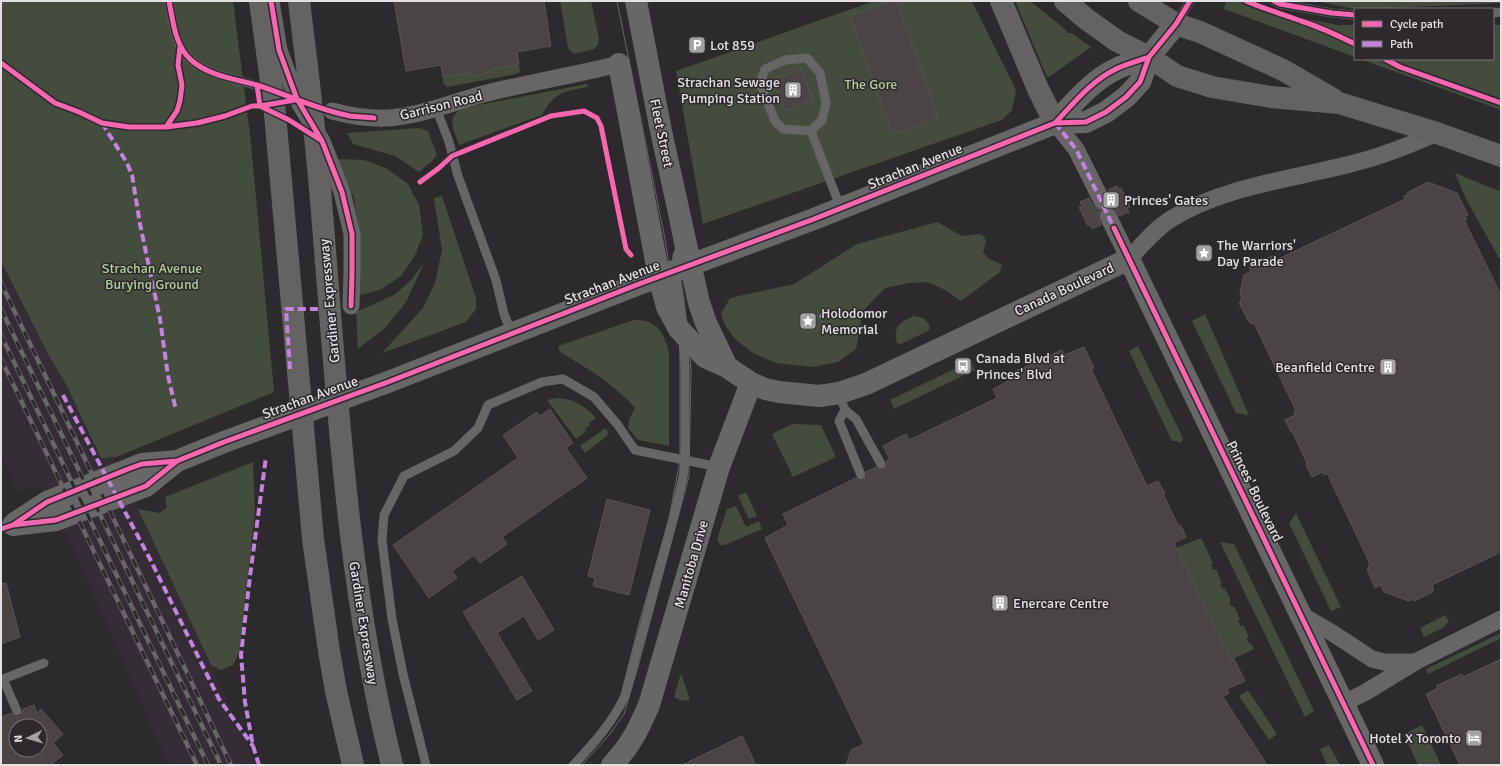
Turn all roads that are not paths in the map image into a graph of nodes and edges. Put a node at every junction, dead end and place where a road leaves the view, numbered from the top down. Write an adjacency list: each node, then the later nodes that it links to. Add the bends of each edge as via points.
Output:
1 (169, 1): 16 (lane, Garrison Road, via 180,47 191,60 208,71)
2 (260, 1): 47 (highway, via 276,119 313,539 331,664)
3 (271, 1): 16 (street, via 278,50)
4 (299, 1): 48 (highway, Gardiner Expressway, via 312,105 350,533 366,646)
5 (304, 1): 19 (lane)
6 (636, 1): 26 (street, Fleet Street, via 684,233)
7 (1001, 1): 20 (highway)
8 (1065, 1): 14 (highway, via 1117,41)
9 (1139, 1): 13 (highway)
10 (1190, 1): 13 (lane)
11 (1274, 1): 12 (lane)
12 (1354, 15)
13 (1176, 24): 14 (street, Strachan Avenue); 17 (highway, via 1200,32 1283,70)
14 (1149, 58): 17 (highway, via 1177,76 1212,87 1271,97); 20 (street, Strachan Avenue, via 1116,68 1102,77 1085,90); 20 (street, Strachan Avenue, via 1140,82 1106,112 1086,122)
15 (619, 64): 18 (street, Garrison Road); 26 (street, Fleet Street)
16 (297, 99): 19 (lane, Garrison Road); 27 (street, via 322,141 342,192 352,234)
17 (1340, 103): 22 (highway)
18 (436, 108): 19 (street, Garrison Road, via 402,117 384,118 351,116); 28 (lane, via 496,280)
19 (326, 109)
20 (1055, 123): 24 (street, Strachan Avenue); 25 (street, Princes' Boulevard, via 1074,147)
21 (811, 131): 21 (lane, via 783,129 775,121 760,84 765,69 785,60 807,58 820,73 826,103 822,120); 24 (lane)
22 (1437, 133): 23 (highway); 25 (street, Canada Boulevard, via 1388,154 1235,192 1201,203 1169,220)
23 (1501, 156)
24 (840, 209): 26 (street, Strachan Avenue)
25 (1129, 259): 32 (street, Canada Boulevard, via 866,384); 40 (street, Princes' Boulevard)
26 (675, 271): 28 (street, Strachan Avenue); 29 (street, via 667,307 672,320); 30 (street, via 699,303)
27 (351, 306)
28 (512, 334): 33 (street, Strachan Avenue)
29 (683, 334): 30 (street, via 705,357); 34 (lane)
30 (728, 367): 31 (street)
31 (751, 383): 32 (street, Canada Boulevard, via 779,392 818,396); 36 (street, Manitoba Drive)
32 (842, 402): 35 (lane, via 856,418); 37 (lane, via 839,421)
33 (177, 461): 38 (street, Strachan Avenue, via 142,464 128,469); 38 (street, Strachan Avenue, via 146,486)
34 (685, 461): 36 (lane); 49 (lane, via 635,450 594,397 563,379 542,382 488,405 478,428 454,451 404,476 384,515 382,540 392,619); 50 (lane, via 676,508 625,696 602,734)
35 (881, 464)
36 (719, 467): 51 (street, Manitoba Drive, via 649,706 638,732)
37 (861, 475)
38 (52, 511): 39 (street, Strachan Avenue)
39 (7, 527)
40 (1300, 614): 42 (street, via 1372,659 1384,662); 45 (street, Princes' Boulevard)
41 (1501, 619): 42 (street)
42 (1415, 662): 45 (street)
43 (44, 663): 44 (lane)
44 (2, 680): 46 (lane)
45 (1344, 703): 52 (street, Princes' Boulevard)
46 (17, 712)
47 (353, 765)
48 (392, 765)
49 (426, 765)
50 (574, 765)
51 (612, 765)
52 (1373, 765)

